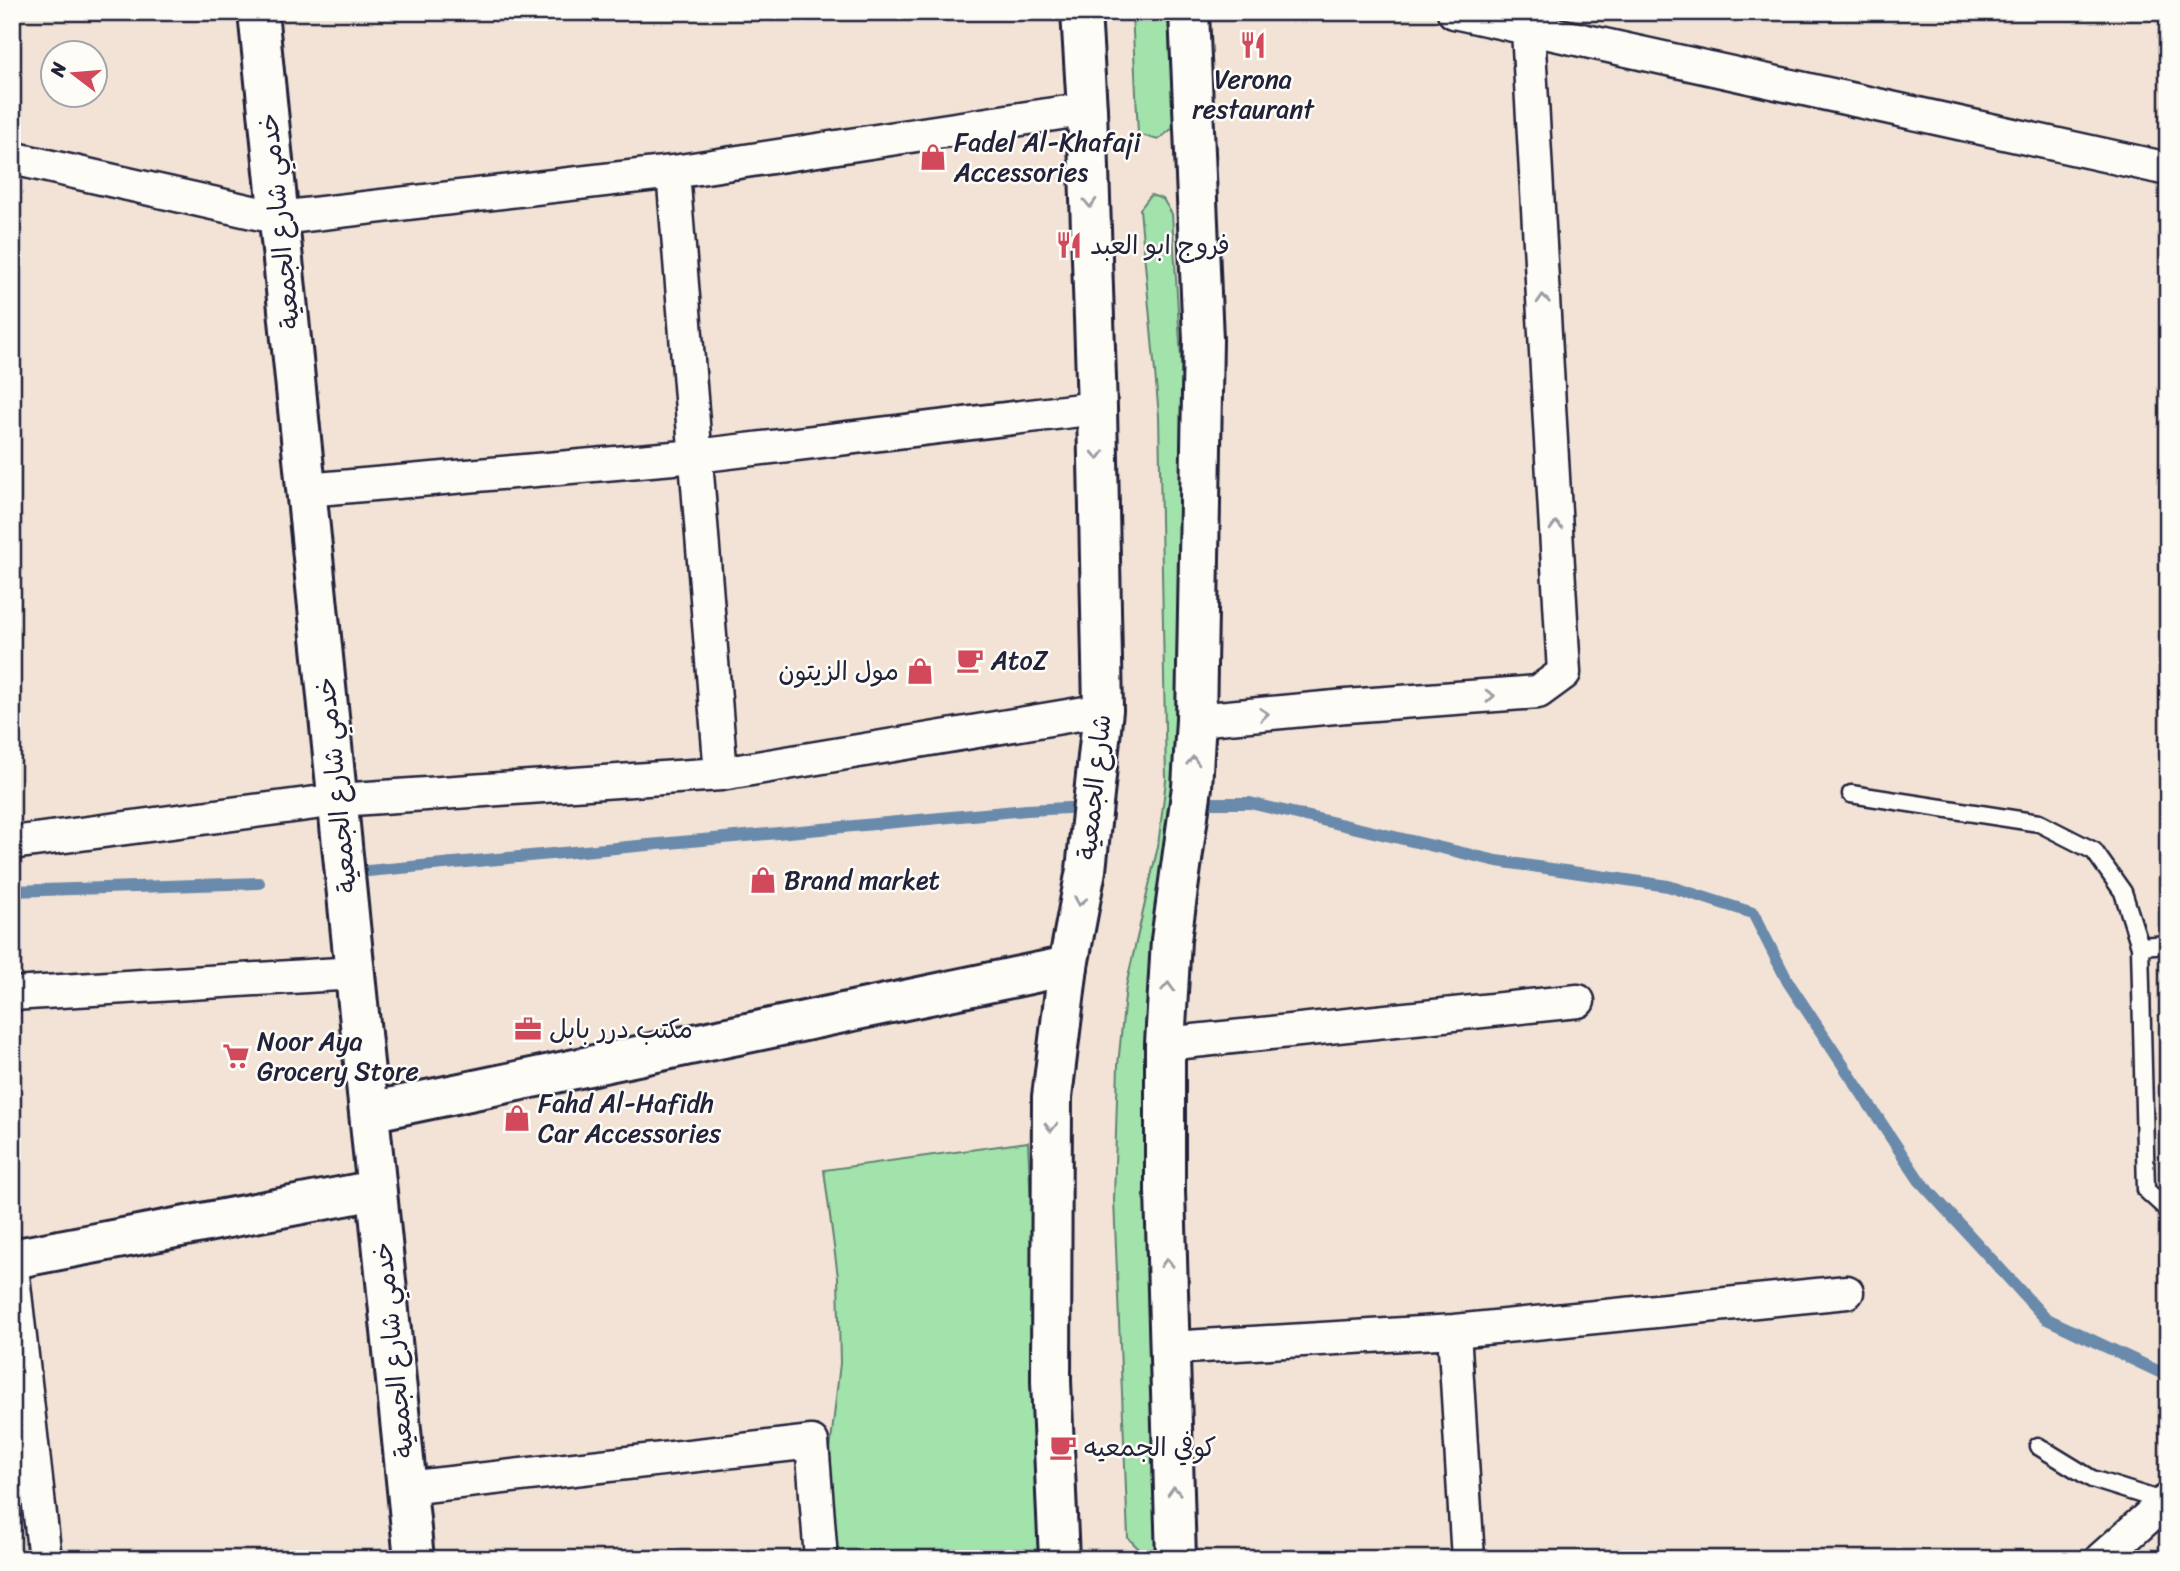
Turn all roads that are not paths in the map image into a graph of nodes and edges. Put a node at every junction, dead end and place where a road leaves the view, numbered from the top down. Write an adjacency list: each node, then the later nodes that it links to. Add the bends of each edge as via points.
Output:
1 (258, 12): 10 (main road, خدمي شارع الجمعية)
2 (1081, 12): 6 (main road, شارع الجمعية)
3 (1189, 12): 15 (main road, via 1203,340)
4 (1454, 12): 5 (street)
5 (1527, 20): 8 (street); 15 (street, one-way to 5, via 1538,692 1564,673)
6 (1087, 109): 9 (street); 11 (main road, شارع الجمعية, one-way to 11)
7 (12, 158): 10 (street)
8 (2168, 169)
9 (673, 172): 10 (street); 12 (street)
10 (279, 218): 13 (main road, خدمي شارع الجمعية)
11 (1097, 408): 12 (street); 14 (main road, شارع الجمعية, one-way to 14)
12 (696, 456): 13 (street); 16 (street)
13 (306, 490): 18 (main road, خدمي شارع الجمعية)
14 (1103, 710): 16 (street); 22 (main road, شارع الجمعية, one-way to 22, via 1086,870)
15 (1196, 720): 26 (main road, one-way to 15)
16 (721, 774): 18 (street)
17 (1851, 794): 21 (lane, via 2039,823 2094,851 2123,892)
18 (338, 800): 19 (street); 23 (main road, خدمي شارع الجمعية)
19 (12, 843)
20 (2168, 944): 21 (lane)
21 (2140, 946): 29 (lane, via 2147,1190)
22 (1068, 966): 27 (main road); 38 (main road, شارع الجمعية, one-way to 38, via 1052,1097 1051,1381)
23 (355, 973): 24 (street); 27 (main road, خدمي شارع الجمعية)
24 (12, 994)
25 (1578, 1001): 26 (street)
26 (1164, 1044): 34 (main road, one-way to 26)
27 (369, 1112): 28 (main road, خدمي شارع الجمعية)
28 (376, 1190): 30 (main road); 36 (main road, خدمي شارع الجمعية)
29 (2168, 1210)
30 (12, 1259)
31 (12, 1267): 40 (street)
32 (1847, 1292): 33 (street)
33 (1454, 1331): 34 (street); 43 (street)
34 (1169, 1348): 39 (main road, one-way to 34)
35 (2038, 1446): 37 (lane, via 2092,1479)
36 (407, 1488): 41 (main road, خدمي شارع الجمعية); 42 (street, via 811,1442)
37 (2166, 1503): 44 (street)
38 (1064, 1554)
39 (1171, 1556)
40 (45, 1559)
41 (414, 1559)
42 (821, 1559)
43 (1468, 1559)
44 (2101, 1559)

